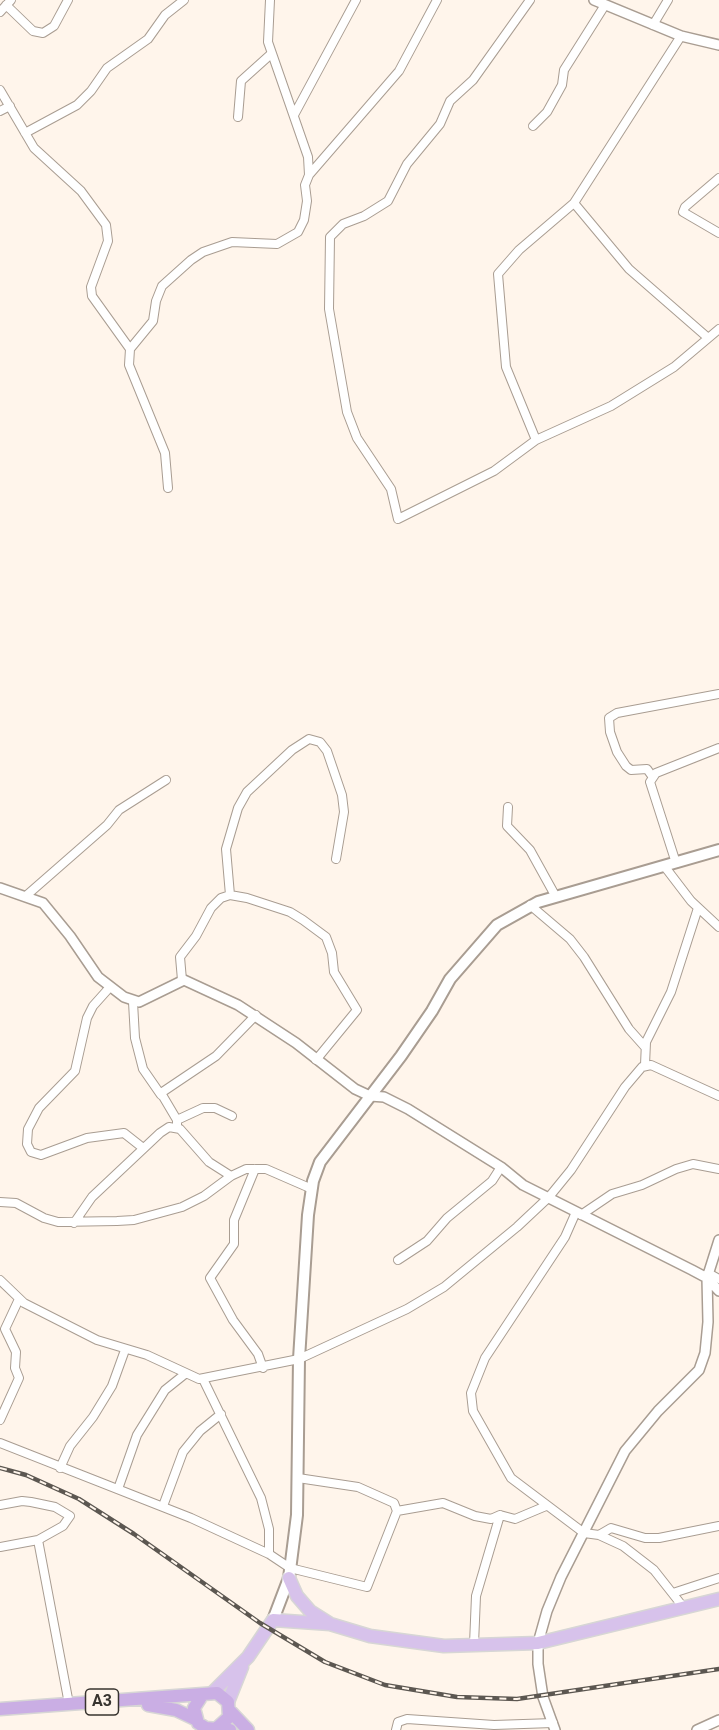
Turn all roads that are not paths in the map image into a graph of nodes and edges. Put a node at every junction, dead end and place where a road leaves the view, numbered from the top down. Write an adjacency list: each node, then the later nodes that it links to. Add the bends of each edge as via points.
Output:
1 (68, 0): 9 (street, via 54,26 43,33 33,31)
2 (183, 0): 24 (street, via 165,15 148,39 107,68 77,105)
3 (270, 0): 14 (street)
4 (356, 0): 21 (street)
5 (437, 0): 25 (street, via 399,71)
6 (530, 0): 32 (street, via 472,80 450,101 440,124 407,164 388,201 343,224 330,237 329,309 351,425 391,489 398,520 494,471)
7 (594, 0): 10 (street)
8 (668, 0): 12 (street)
9 (9, 3): 11 (street)
10 (609, 4): 12 (street); 23 (street, via 564,70 562,85 547,112)
11 (0, 12)
12 (653, 25): 13 (street)
13 (681, 36): 15 (street); 27 (street)
14 (268, 42): 16 (street); 17 (street)
15 (719, 45)
16 (271, 54): 17 (street); 21 (street)
17 (261, 63): 22 (street, via 241,81)
18 (0, 90): 19 (street)
19 (9, 106): 20 (street); 24 (street)
20 (0, 111)
21 (294, 115): 25 (street, via 308,157)
22 (238, 117)
23 (533, 126)
24 (25, 133): 31 (street, via 33,148 92,204 106,225 108,241 91,286 92,296)
25 (309, 175): 31 (street, via 305,185 306,208 298,232 277,244 232,242 197,256 162,286 153,321)
26 (719, 178): 28 (street, via 683,212)
27 (574, 203): 30 (street, via 629,269); 32 (street, via 519,250 497,280 506,367)
28 (719, 233)
29 (719, 329): 30 (street)
30 (707, 337): 32 (street, via 674,367 630,395)
31 (130, 349): 33 (street, via 129,365 165,453)
32 (536, 440)
33 (168, 488)
34 (719, 694): 36 (street, via 617,713 609,718 610,732 626,766 632,771 647,769)
35 (719, 748): 36 (street)
36 (652, 776): 41 (street, via 650,786)
37 (166, 780): 44 (street, via 119,810)
38 (508, 807): 46 (street, via 507,826 530,850)
39 (719, 850): 41 (main road)
40 (336, 859): 45 (street, via 344,812 342,795 327,751 320,742 309,740 292,750 247,792 238,808 226,849)
41 (676, 863): 42 (main road)
42 (665, 867): 46 (main road); 48 (street)
43 (0, 888): 44 (street)
44 (27, 895): 51 (street, via 56,916 98,977)
45 (230, 895): 50 (street, via 211,908 180,957); 55 (street, via 290,912 323,933 330,943 334,972 357,1010)
46 (556, 897): 47 (main road)
47 (530, 905): 54 (street, via 570,939); 58 (main road, via 496,925 476,946)
48 (698, 908): 49 (street); 54 (street, via 671,992)
49 (719, 927)
50 (182, 980): 52 (street, via 166,992); 53 (street)
51 (110, 987): 52 (street); 62 (street, via 87,1018 75,1071 39,1108 28,1129 27,1144 31,1152 41,1155 87,1138 124,1133)
52 (133, 1002): 57 (street, via 135,1038 143,1070)
53 (256, 1016): 55 (street); 57 (street, via 216,1056)
54 (645, 1047): 56 (street)
55 (316, 1060): 58 (street)
56 (645, 1065): 59 (street); 68 (street, via 634,1073 592,1141)
57 (161, 1095): 61 (street)
58 (370, 1096): 63 (street, via 384,1097 408,1108); 67 (main road, via 324,1155)
59 (719, 1096)
60 (232, 1116): 61 (street, via 215,1108 203,1108)
61 (177, 1124): 62 (street); 66 (street, via 209,1161)
62 (143, 1148): 71 (street, via 92,1197)
63 (501, 1167): 68 (street, via 523,1185); 73 (street, via 492,1181 447,1218 427,1241)
64 (255, 1168): 66 (street); 67 (street); 81 (street, via 234,1220 234,1244 210,1278)
65 (719, 1169): 70 (street, via 704,1164 685,1166 612,1194)
66 (231, 1176): 71 (street, via 182,1207 134,1220)
67 (312, 1189): 80 (main road)
68 (549, 1197): 70 (street); 80 (street, via 444,1287 407,1309)
69 (0, 1202): 71 (street, via 16,1203 44,1218)
70 (578, 1213): 74 (street); 92 (street, via 485,1358 471,1393 473,1411 511,1478)
71 (74, 1222)
72 (719, 1240): 74 (street)
73 (398, 1260)
74 (708, 1275): 75 (street); 77 (street); 96 (street, via 708,1322 699,1370 632,1441)
75 (719, 1279)
76 (0, 1280): 78 (street)
77 (719, 1291)
78 (19, 1299): 79 (street, via 97,1340); 85 (street, via 5,1329 16,1352 15,1368 20,1378)
79 (125, 1350): 82 (street, via 147,1355); 87 (street, via 112,1386 70,1446)
80 (299, 1359): 81 (street); 88 (main road)
81 (263, 1368): 83 (street)
82 (185, 1374): 83 (street); 89 (street, via 165,1390 137,1435)
83 (203, 1379): 84 (street)
84 (221, 1414): 91 (street, via 183,1452); 100 (street, via 261,1498 269,1529)
85 (0, 1420)
86 (0, 1443): 87 (street)
87 (60, 1468): 89 (street)
88 (298, 1478): 93 (street, via 358,1487 394,1503); 101 (main road)
89 (118, 1489): 91 (street)
90 (0, 1505): 98 (street, via 31,1502 70,1515 63,1526)
91 (163, 1506): 100 (street)
92 (546, 1506): 94 (street, via 515,1519); 96 (street)
93 (397, 1511): 94 (street, via 443,1503 475,1516 491,1519); 101 (street, via 367,1587)
94 (500, 1515): 109 (street, via 476,1596)
95 (719, 1526): 97 (street, via 659,1538 611,1528)
96 (584, 1533): 97 (street); 108 (street, via 561,1577)
97 (599, 1535): 103 (street, via 623,1546 654,1570)
98 (39, 1540): 99 (street); 112 (street)
99 (0, 1547)
100 (269, 1554): 101 (street)
101 (289, 1573): 106 (main road); 107 (main road, via 297,1596 310,1611)
102 (719, 1578): 103 (street)
103 (674, 1593): 105 (street)
104 (719, 1599): 105 (main road)
105 (684, 1608): 108 (main road)
106 (273, 1620): 107 (main road); 110 (main road)
107 (330, 1624): 109 (main road, via 399,1642)
108 (538, 1643): 109 (main road); 118 (street, via 543,1697)
109 (474, 1644)
110 (248, 1656): 111 (main road); 113 (main road)
111 (208, 1693): 112 (highway, A3); 113 (highway, via 222,1695); 117 (highway, via 194,1707)
112 (69, 1704): 114 (highway, A3)
113 (229, 1707): 119 (highway, via 226,1722); 121 (highway)
114 (0, 1709)
115 (0, 1716): 117 (highway, A3, via 142,1705 176,1710)
116 (719, 1720): 123 (street)
117 (199, 1725): 119 (highway, A3)
118 (554, 1727): 122 (street, via 407,1719 398,1722)
119 (217, 1728): 120 (highway, A3)
120 (230, 1730)
121 (248, 1730)
122 (396, 1730)
123 (697, 1730)

